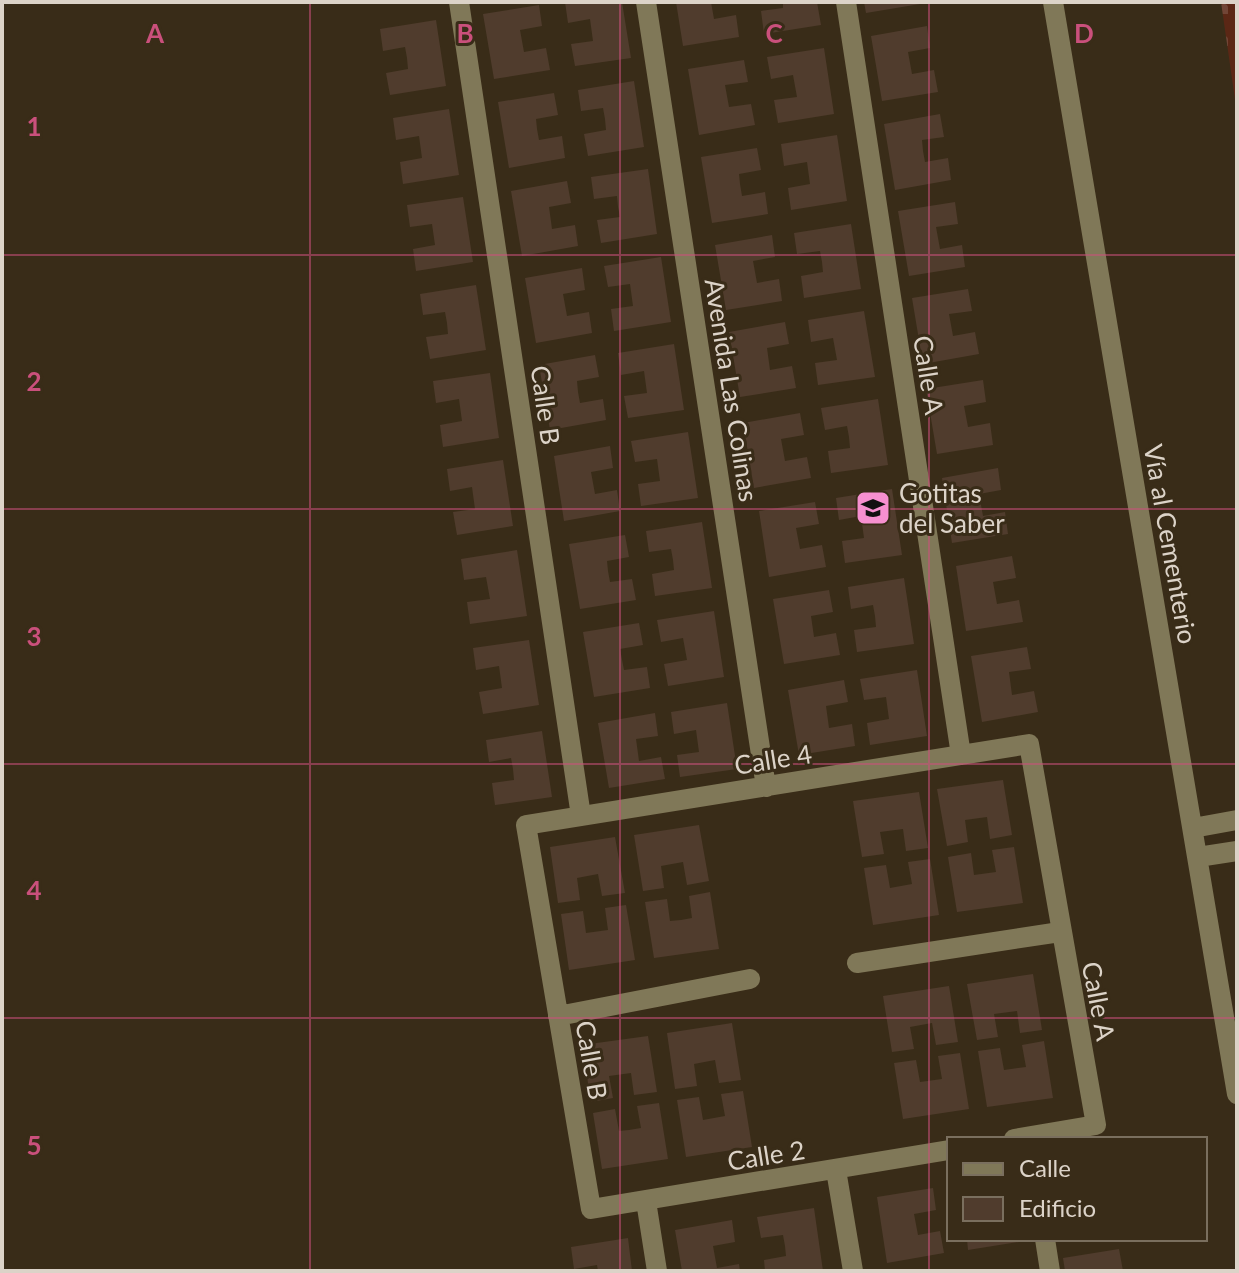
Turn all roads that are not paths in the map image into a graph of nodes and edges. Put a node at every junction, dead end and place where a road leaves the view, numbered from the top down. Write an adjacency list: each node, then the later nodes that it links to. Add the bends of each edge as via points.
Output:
1 (459, 2): 8 (street, Calle B)
2 (646, 2): 7 (street, Avenida Las Colinas)
3 (846, 2): 6 (street, Calle A)
4 (1053, 2): 11 (street, Vía al Cementerio)
5 (1029, 744): 6 (street, Calle 4); 14 (street, Calle A)
6 (961, 755): 7 (street, Calle 4)
7 (766, 787): 8 (street, Calle 4)
8 (581, 816): 10 (street, Calle 4)
9 (1237, 820): 11 (street)
10 (526, 825): 17 (street, Calle B)
11 (1193, 828): 13 (street, Vía al Cementerio)
12 (1237, 851): 13 (street)
13 (1198, 857): 18 (street, Vía al Cementerio)
14 (1060, 932): 15 (street); 19 (street, Calle A, via 1096,1125)
15 (857, 963)
16 (750, 979): 17 (street)
17 (558, 1016): 23 (street, Calle B)
18 (1237, 1094)
19 (1030, 1137)
20 (947, 1150): 21 (street, Calle 2)
21 (836, 1170): 22 (street, Calle 2); 26 (street)
22 (646, 1201): 23 (street, Calle 2); 25 (street)
23 (591, 1209)
24 (1045, 1241): 27 (street)
25 (657, 1271)
26 (853, 1271)
27 (1050, 1271)

